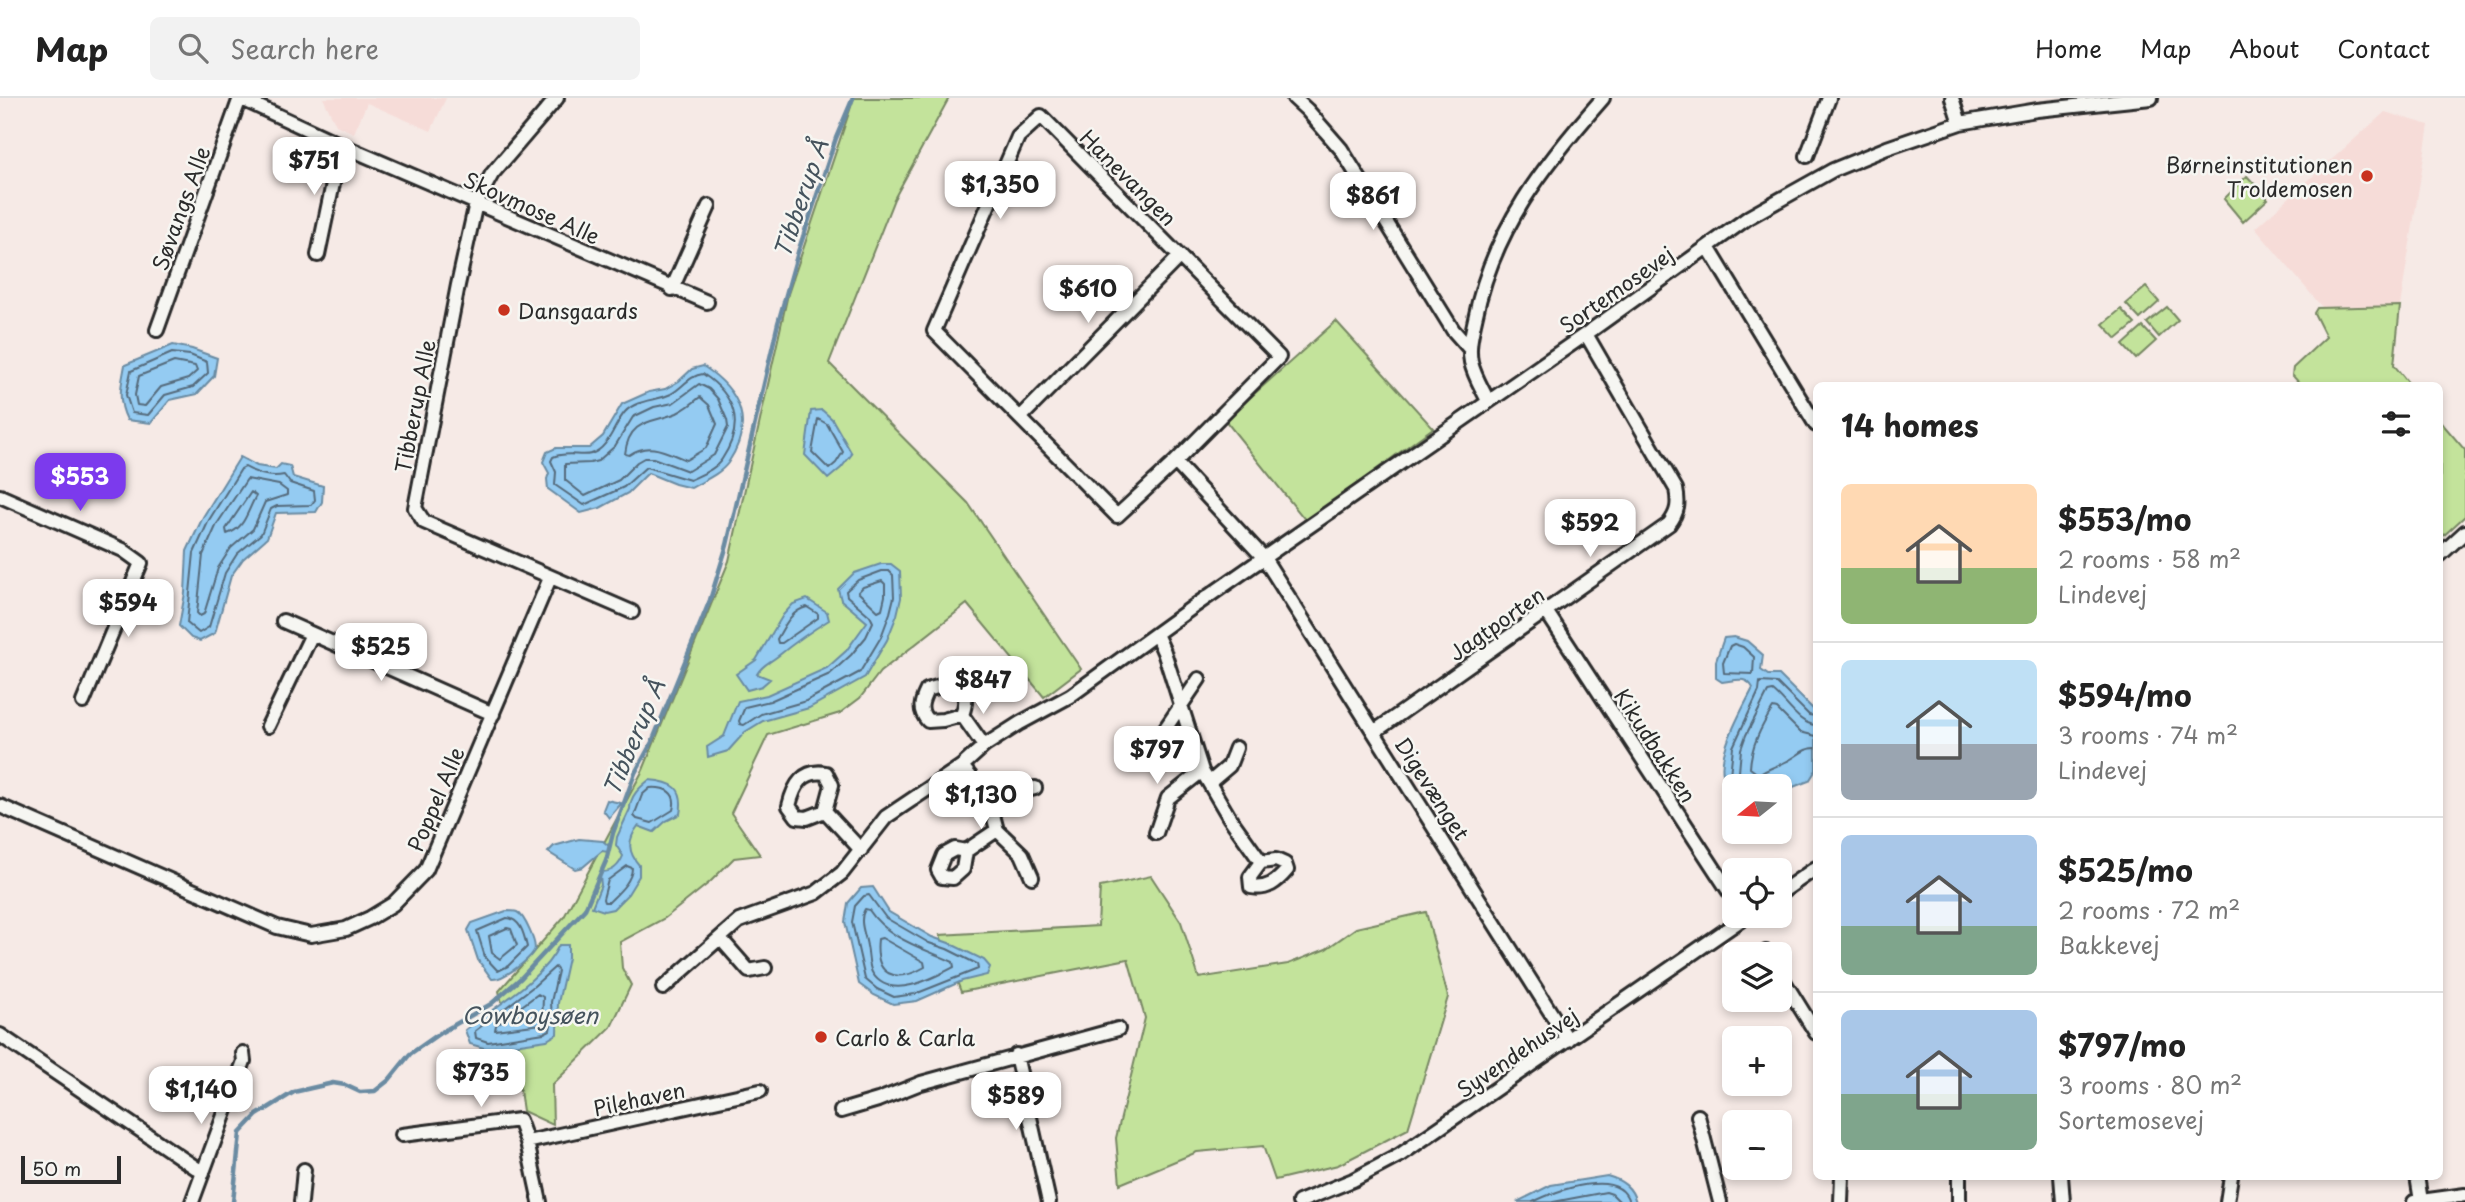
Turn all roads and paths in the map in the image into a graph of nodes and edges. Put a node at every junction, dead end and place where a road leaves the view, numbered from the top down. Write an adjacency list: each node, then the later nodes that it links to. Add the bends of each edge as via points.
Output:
1 (240, 98): 9 (street, Skovmose Alle); 18 (street, Søvangs Alle)
2 (557, 98): 11 (street, Tibberup Alle, via 492,174)
3 (1294, 98): 20 (street, via 1341,149 1453,330)
4 (1602, 98): 20 (street, via 1555,152 1511,217 1478,302)
5 (1829, 98): 10 (street)
6 (1952, 98): 8 (street)
7 (2150, 98): 8 (street, Sortemosevej)
8 (1959, 123): 13 (street, Sortemosevej, via 1821,176 1749,217)
9 (341, 145): 11 (street, Skovmose Alle); 14 (street)
10 (1807, 156)
11 (476, 203): 16 (street, Skovmose Alle); 29 (street, Tibberup Alle, via 415,508 424,522)
12 (709, 206): 16 (street)
13 (1709, 247): 19 (street, Sortemosevej); 23 (street)
14 (318, 255)
15 (1180, 256): 22 (street, Hanevangen); 22 (street, Hanevangen, via 1041,116 1018,137 934,331); 24 (street, Hanevangen, via 1279,357)
16 (672, 289): 17 (street, Skovmose Alle)
17 (708, 302)
18 (157, 330)
19 (1586, 334): 21 (street, Sortemosevej); 30 (street, Jagtporten, via 1676,489 1677,513)
20 (1469, 348): 21 (street, via 1475,376)
21 (1488, 401): 28 (street, Sortemosevej)
22 (1020, 418): 24 (street, Hanevangen, via 1116,516)
23 (1813, 420)
24 (1175, 462): 28 (street)
25 (0, 496): 36 (street, via 123,550 141,563)
26 (2465, 532): 27 (street)
27 (2443, 552)
28 (1264, 558): 34 (street, Sortemosevej); 42 (street, Digevænget)
29 (550, 578): 31 (street, Tibberup Alle); 38 (street, Poppel Alle)
30 (1546, 611): 42 (street, Jagtporten); 59 (street, Kikudbakken)
31 (632, 612)
32 (283, 621): 33 (street)
33 (312, 634): 38 (street); 40 (street)
34 (1156, 634): 37 (street); 43 (street, Sortemosevej, via 1070,696)
35 (1199, 679): 37 (street)
36 (83, 702)
37 (1181, 705): 41 (street); 46 (street)
38 (493, 714): 50 (street, Poppel Alle, via 426,870 393,904 346,929 311,935 277,928)
39 (962, 715): 43 (street)
40 (268, 726)
41 (1163, 732)
42 (1374, 732): 69 (street, Digevænget)
43 (984, 746): 45 (street, Sortemosevej)
44 (1236, 748): 47 (street, via 1229,766)
45 (962, 766): 49 (street); 54 (street, Sortemosevej, via 886,817)
46 (1202, 771): 47 (street); 53 (street, via 1168,798)
47 (1209, 783): 56 (street)
48 (1035, 788): 49 (street)
49 (989, 800): 52 (street)
50 (0, 806)
51 (825, 811): 54 (street)
52 (997, 830): 55 (street); 58 (street, via 1023,854)
53 (1156, 833)
54 (860, 850): 62 (street, Sortemosevej, via 842,873 816,892 739,921)
55 (966, 851)
56 (1261, 862)
57 (1813, 870): 60 (street)
58 (1032, 877)
59 (1722, 881)
60 (1792, 885)
61 (1729, 928): 69 (street, Syvendehusvej)
62 (720, 938): 63 (street, via 749,971); 64 (street, Sortemosevej)
63 (765, 968)
64 (663, 988)
65 (1792, 994): 66 (street)
66 (1813, 1028)
67 (1118, 1029): 71 (street)
68 (0, 1035): 78 (street)
69 (1568, 1040): 89 (street, Syvendehusvej, via 1400,1155)
70 (243, 1053): 78 (street, via 244,1061)
71 (1016, 1055): 73 (street); 88 (street)
72 (760, 1091): 76 (street, Pilehaven)
73 (841, 1111)
74 (1698, 1115): 90 (street)
75 (402, 1135): 76 (street, via 519,1120)
76 (527, 1142): 87 (street)
77 (304, 1170): 86 (street)
78 (202, 1172): 85 (street)
79 (1842, 1180): 91 (street)
80 (1959, 1180): 92 (street)
81 (2061, 1180): 93 (street)
82 (2230, 1180): 94 (street)
83 (2417, 1180): 95 (street)
84 (2465, 1195): 95 (street)
85 (192, 1202)
86 (302, 1202)
87 (540, 1202)
88 (1049, 1202)
89 (1299, 1202)
90 (1720, 1202)
91 (1841, 1202)
92 (1959, 1202)
93 (2063, 1202)
94 (2227, 1202)
95 (2418, 1202)

